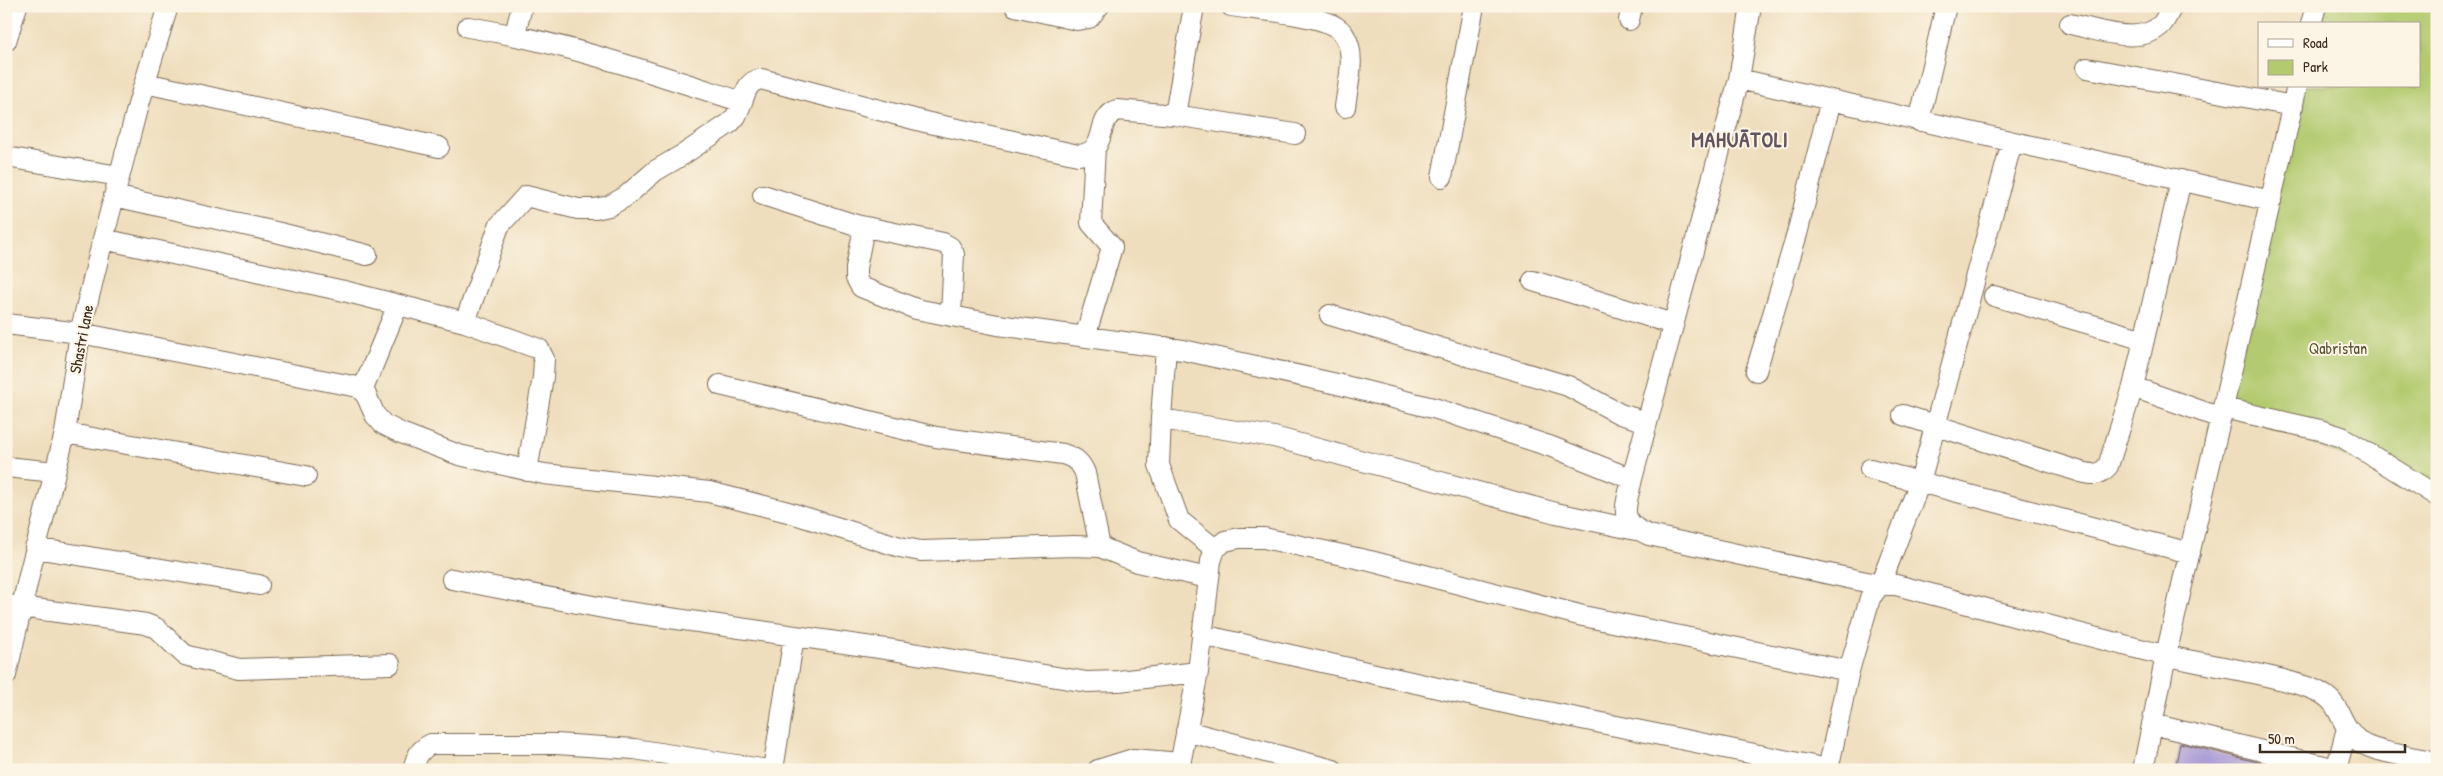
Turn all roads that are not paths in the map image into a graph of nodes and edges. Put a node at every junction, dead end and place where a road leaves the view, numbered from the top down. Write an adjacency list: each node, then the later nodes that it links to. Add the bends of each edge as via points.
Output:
1 (17, 6): 17 (street)
2 (168, 6): 20 (street, Shastri lane)
3 (522, 6): 16 (street)
4 (1015, 6): 5 (street, via 1077,20 1089,18)
5 (1099, 6)
6 (1194, 6): 26 (street)
7 (1231, 6): 25 (street, via 1306,18 1337,27 1345,35 1349,47)
8 (1474, 6): 34 (street)
9 (1751, 6): 19 (street)
10 (1946, 6): 27 (street)
11 (2172, 6): 14 (street, via 2163,23 2140,35)
12 (2315, 6): 13 (street)
13 (2312, 22)
14 (2070, 24)
15 (468, 27): 16 (street)
16 (516, 34): 23 (street, via 594,54)
17 (6, 41)
18 (2087, 68): 24 (street)
19 (1739, 78): 22 (street); 49 (street)
20 (145, 83): 30 (street); 33 (street, Shastri lane)
21 (2297, 88): 24 (street)
22 (1831, 100): 27 (street); 54 (street, via 1797,234)
23 (742, 102): 31 (street, via 749,85 754,80 761,80 925,122 1078,155 1088,154); 47 (street, via 730,123 655,170 625,197 609,206 578,209 526,196 500,226)
24 (2293, 106): 38 (street)
25 (1345, 107)
26 (1175, 115): 28 (street); 31 (street, via 1117,110 1105,118)
27 (1920, 120): 29 (street)
28 (1296, 134)
29 (2012, 142): 35 (street); 62 (street)
30 (439, 147)
31 (1095, 148): 51 (street, via 1091,223 1112,247)
32 (6, 156): 33 (street)
33 (119, 176): 37 (street, Shastri lane)
34 (1442, 177)
35 (2181, 180): 38 (street); 52 (street)
36 (763, 194): 39 (street)
37 (114, 196): 40 (street, Shastri lane); 41 (street)
38 (2271, 201): 58 (street)
39 (856, 225): 46 (street, via 862,233 856,268 856,278 861,286 916,309); 46 (street, via 943,243 950,248 954,254)
40 (103, 239): 44 (street); 50 (street, Shastri lane)
41 (367, 255)
42 (1533, 281): 49 (street)
43 (1994, 296): 52 (street)
44 (398, 305): 47 (street); 57 (street, via 363,389)
45 (1330, 315): 61 (street, via 1568,386 1620,414)
46 (951, 316): 51 (street)
47 (464, 322): 66 (street, via 527,343 538,349 544,359)
48 (6, 324): 50 (street)
49 (1673, 324): 61 (street)
50 (80, 333): 57 (street, via 358,387); 63 (street, Shastri lane)
51 (1085, 336): 53 (street)
52 (2144, 340): 56 (street)
53 (1166, 348): 60 (street); 69 (street, via 1437,409)
54 (1756, 371)
55 (720, 385): 74 (street, via 936,437 1075,458 1085,473)
56 (2133, 387): 58 (street); 62 (street, via 2108,466 2102,473 2093,475)
57 (366, 395): 66 (street, via 375,415 401,433 459,455)
58 (2222, 413): 71 (street, via 2320,430 2342,437); 76 (street)
59 (1903, 415): 62 (street)
60 (1161, 419): 72 (street, via 1274,437 1556,513); 75 (street, via 1159,465 1179,520)
61 (1647, 422): 69 (street)
62 (1934, 425): 70 (street)
63 (65, 433): 67 (street, Shastri lane); 68 (street)
64 (6, 467): 67 (street)
65 (1870, 469): 70 (street)
66 (527, 471): 74 (street, via 709,492 788,512 900,548 921,551)
67 (55, 472): 73 (street, Shastri lane)
68 (306, 476)
69 (1632, 478): 72 (street, via 1625,513 1628,523)
70 (1918, 483): 76 (street); 80 (street)
71 (2437, 496)
72 (1636, 530): 80 (street)
73 (35, 548): 79 (street); 81 (street, Shastri lane)
74 (1100, 548): 77 (street, via 1137,562)
75 (1215, 549): 77 (street); 86 (street, via 1225,541 1264,538 1370,561 1583,616)
76 (2190, 553): 84 (street)
77 (1208, 578): 82 (street)
78 (452, 579): 83 (street, via 614,610)
79 (259, 585)
80 (1880, 585): 84 (street, via 1896,585); 86 (street, via 1870,598)
81 (14, 606): 85 (street, via 146,624 156,628 185,656 239,669); 88 (street, Shastri lane)
82 (1202, 635): 87 (street); 94 (street, via 1518,706)
83 (794, 636): 87 (street, via 1087,682 1118,682); 98 (street)
84 (2166, 656): 89 (street); 90 (street, via 2266,675 2323,693 2336,704)
85 (390, 664)
86 (1849, 671): 94 (street)
87 (1198, 672): 91 (street)
88 (6, 675)
89 (2152, 724): 95 (street); 101 (street)
90 (2347, 728): 92 (street, via 2361,743 2371,748); 95 (street)
91 (1186, 732): 93 (street); 100 (street)
92 (2437, 762)
93 (1180, 766): 99 (street, via 1133,759)
94 (1828, 769)
95 (2336, 769)
96 (413, 770): 97 (street, via 422,748 431,744 556,744 634,749)
97 (768, 770)
98 (773, 770)
99 (1098, 770)
100 (1333, 770)
101 (2143, 770)

